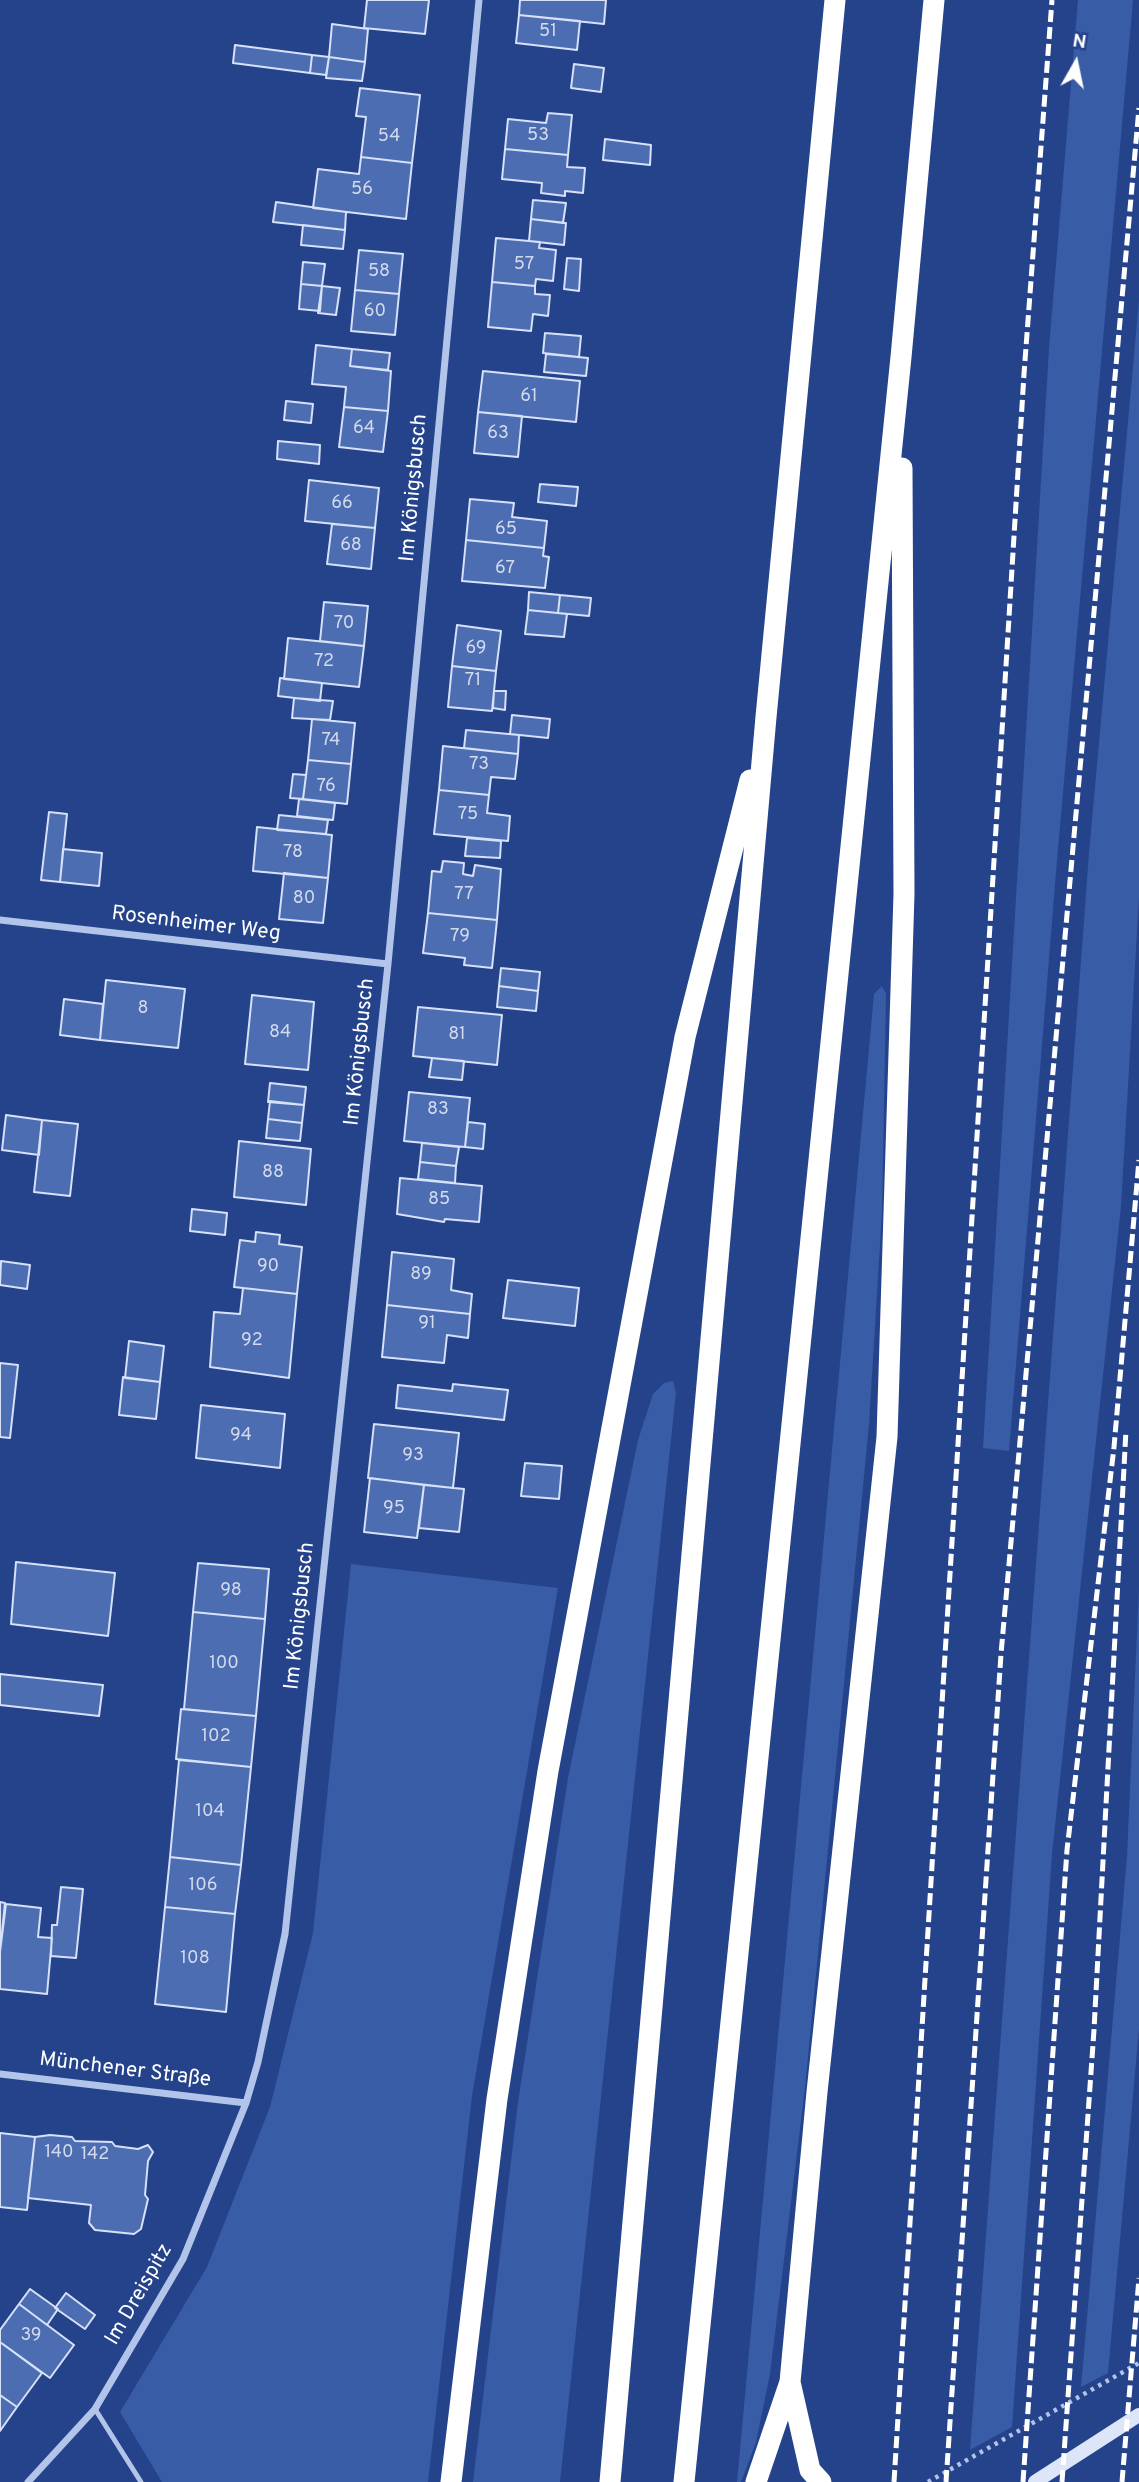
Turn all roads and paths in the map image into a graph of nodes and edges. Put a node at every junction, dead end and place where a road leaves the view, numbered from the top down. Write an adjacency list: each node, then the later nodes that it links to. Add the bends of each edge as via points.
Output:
1 (479, 0): 7 (street, Im Königsbusch)
2 (835, 0): 5 (highway)
3 (934, 0): 4 (highway)
4 (901, 357): 11 (highway, via 904,894 887,1437); 18 (highway)
5 (766, 717): 16 (highway, via 685,1037 548,1771 497,2099); 17 (highway)
6 (0, 920): 7 (street, Rosenheimer Weg)
7 (388, 964): 9 (street, Im Königsbusch, via 285,1934)
8 (0, 2074): 9 (street, Münchener Straße)
9 (246, 2103): 12 (street, Im Dreispitz, via 183,2259)
10 (1139, 2363): 21 (path)
11 (790, 2382): 19 (highway); 20 (highway, via 810,2470)
12 (94, 2409): 14 (street, Im Dreispitz); 15 (lane)
13 (1139, 2415): 22 (main road)
14 (27, 2482)
15 (141, 2482)
16 (451, 2482)
17 (610, 2482)
18 (684, 2482)
19 (756, 2482)
20 (821, 2482)
21 (928, 2482)
22 (1035, 2482)

